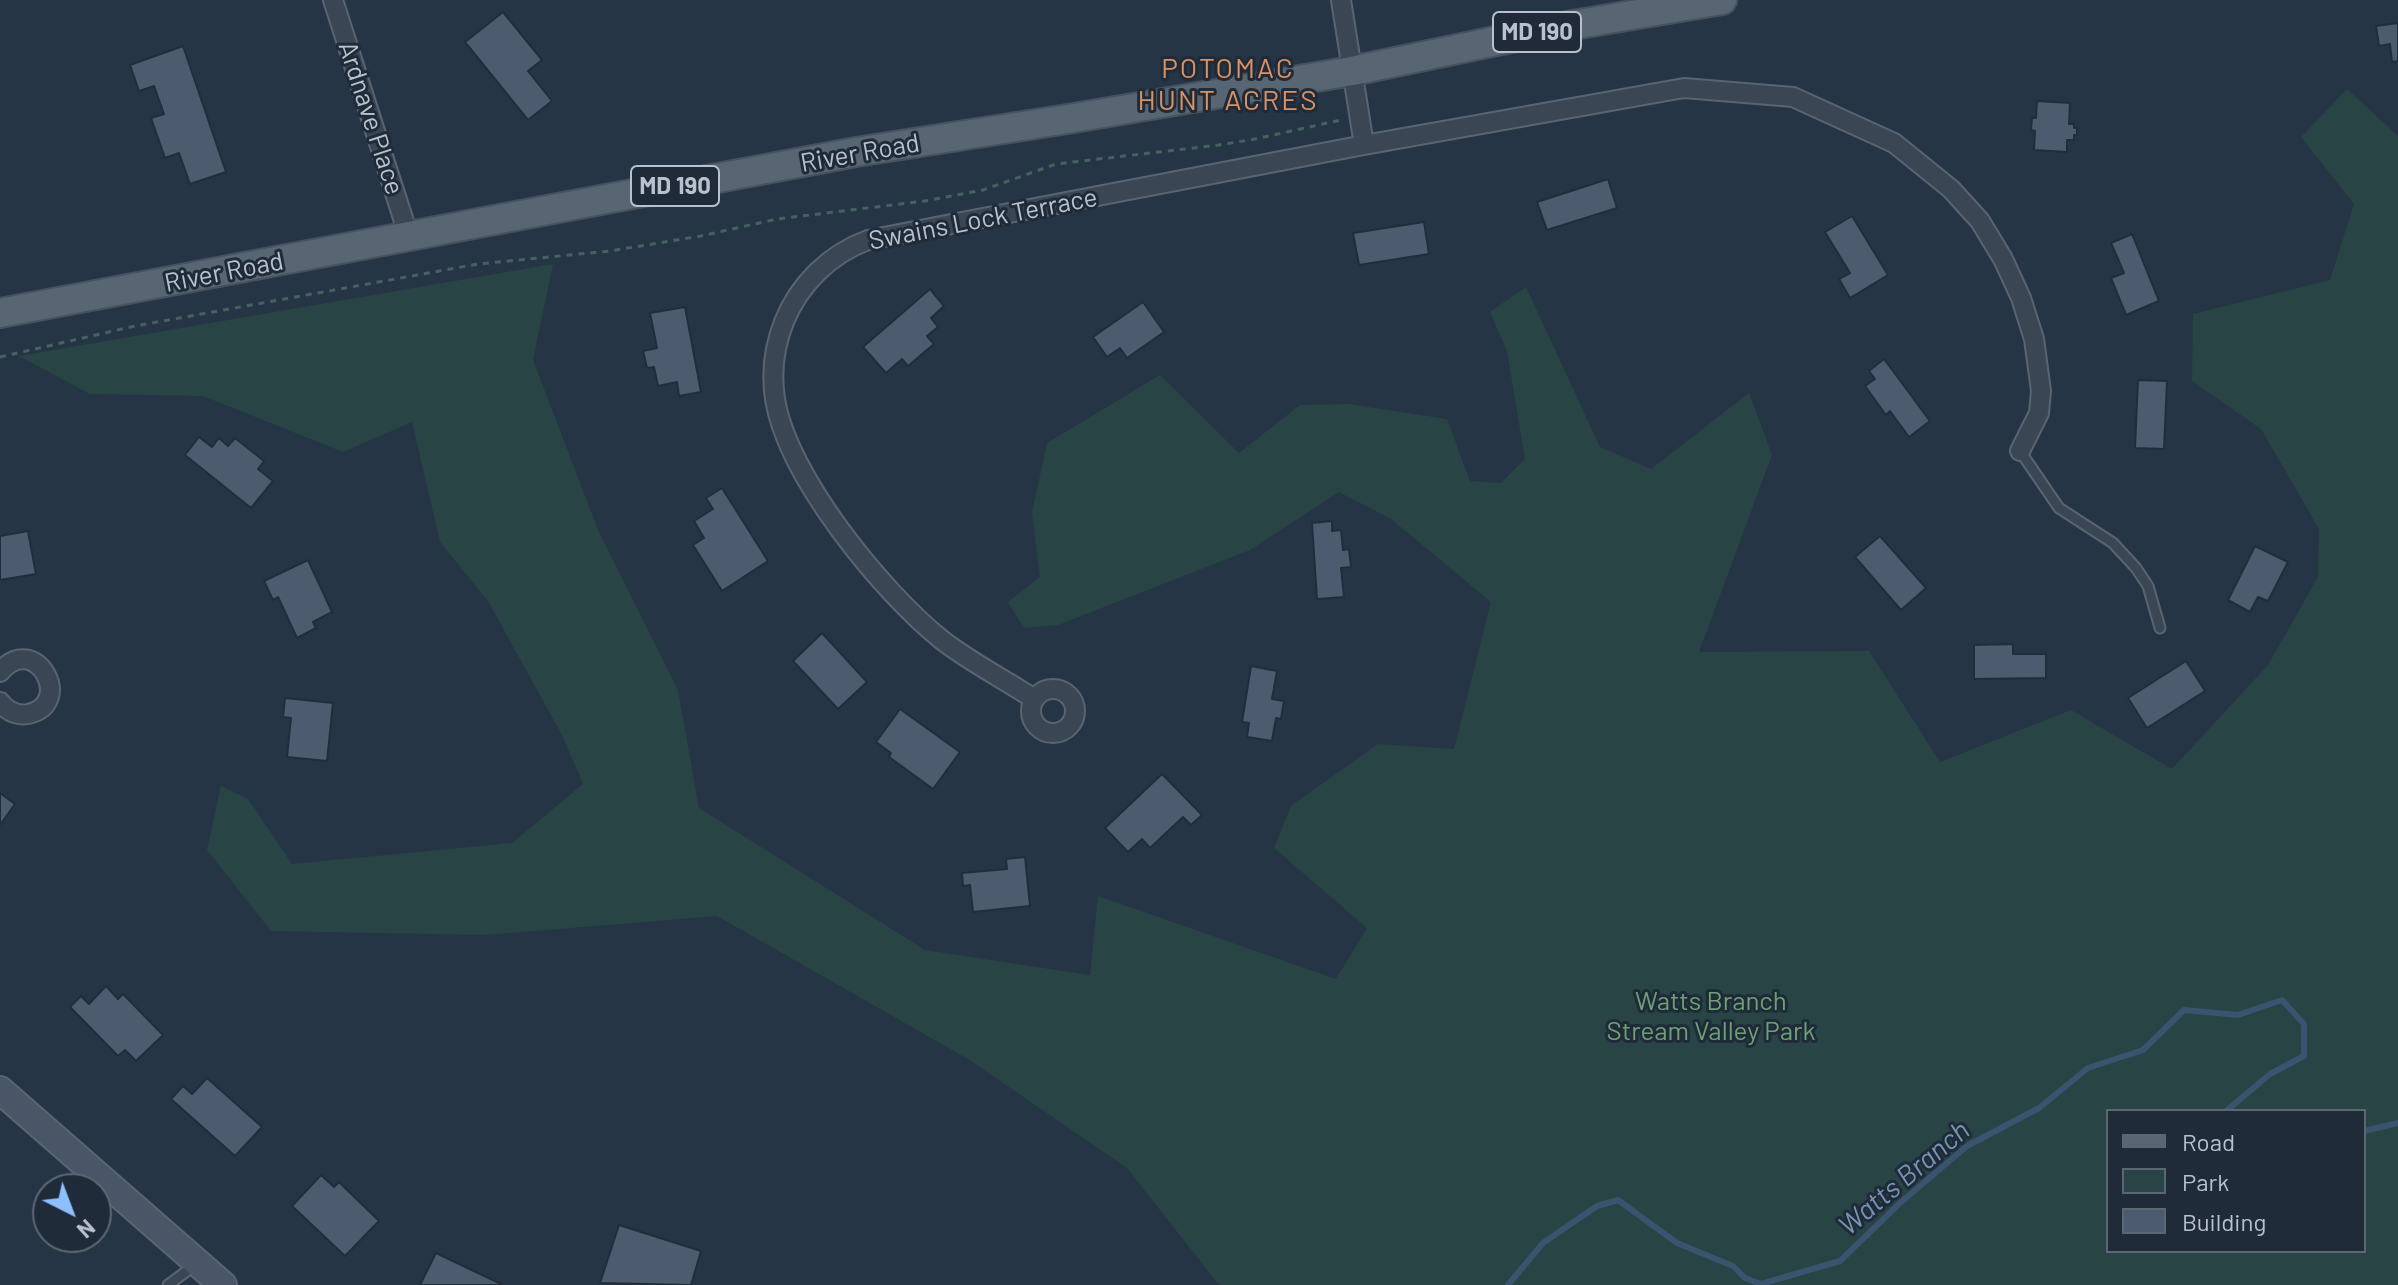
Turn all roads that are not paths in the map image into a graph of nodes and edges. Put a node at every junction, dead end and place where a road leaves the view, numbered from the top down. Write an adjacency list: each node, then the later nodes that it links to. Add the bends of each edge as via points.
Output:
1 (333, 0): 6 (street, Ardnave Place)
2 (1341, 0): 4 (street)
3 (1722, 0): 4 (main road, River Road / MD 190)
4 (1352, 71): 5 (street); 6 (main road, River Road / MD 190, via 856,152)
5 (1364, 145): 8 (street, Swains Lock Terrace, via 1684,88 1793,97 1894,143 1951,189 1980,221 2021,298 2034,339 2041,391 2039,413); 11 (street, Swains Lock Terrace, via 868,240 832,259 792,303 773,366 775,400 809,481 842,534 899,599 942,640)
6 (409, 237): 7 (main road, River Road / MD 190)
7 (0, 313)
8 (2020, 451): 9 (lane, via 2059,508 2113,543 2136,568 2148,586)
9 (2160, 628)
10 (0, 672): 12 (street, via 9,663 26,660 41,667 50,683 46,701 32,713 13,713)
11 (1034, 699)
12 (0, 702)
13 (0, 1090): 14 (main road)
14 (198, 1263): 15 (lane); 16 (main road)
15 (168, 1285)
16 (223, 1285)

